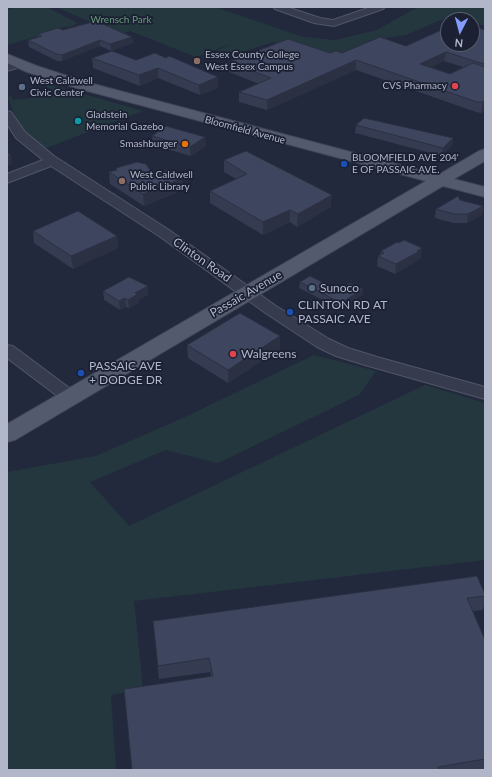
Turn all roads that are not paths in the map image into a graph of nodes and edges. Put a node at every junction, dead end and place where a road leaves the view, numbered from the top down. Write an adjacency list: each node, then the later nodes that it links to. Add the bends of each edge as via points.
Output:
1 (278, 7): 2 (street, via 318,21 334,23)
2 (380, 7)
3 (11, 63): 8 (main road, Bloomfield Avenue, via 88,87)
4 (7, 115): 6 (street, Clinton Road, via 20,135)
5 (485, 154): 8 (main road, Passaic Avenue)
6 (53, 162): 7 (street); 10 (street, Clinton Road, via 164,233)
7 (7, 179)
8 (440, 181): 9 (main road, Bloomfield Avenue); 10 (main road, Passaic Avenue)
9 (485, 192)
10 (248, 293): 12 (street, Clinton Road, via 342,352); 13 (main road, Passaic Avenue)
11 (7, 350): 13 (street)
12 (485, 393)
13 (70, 397): 14 (main road, Passaic Avenue)
14 (7, 434)

